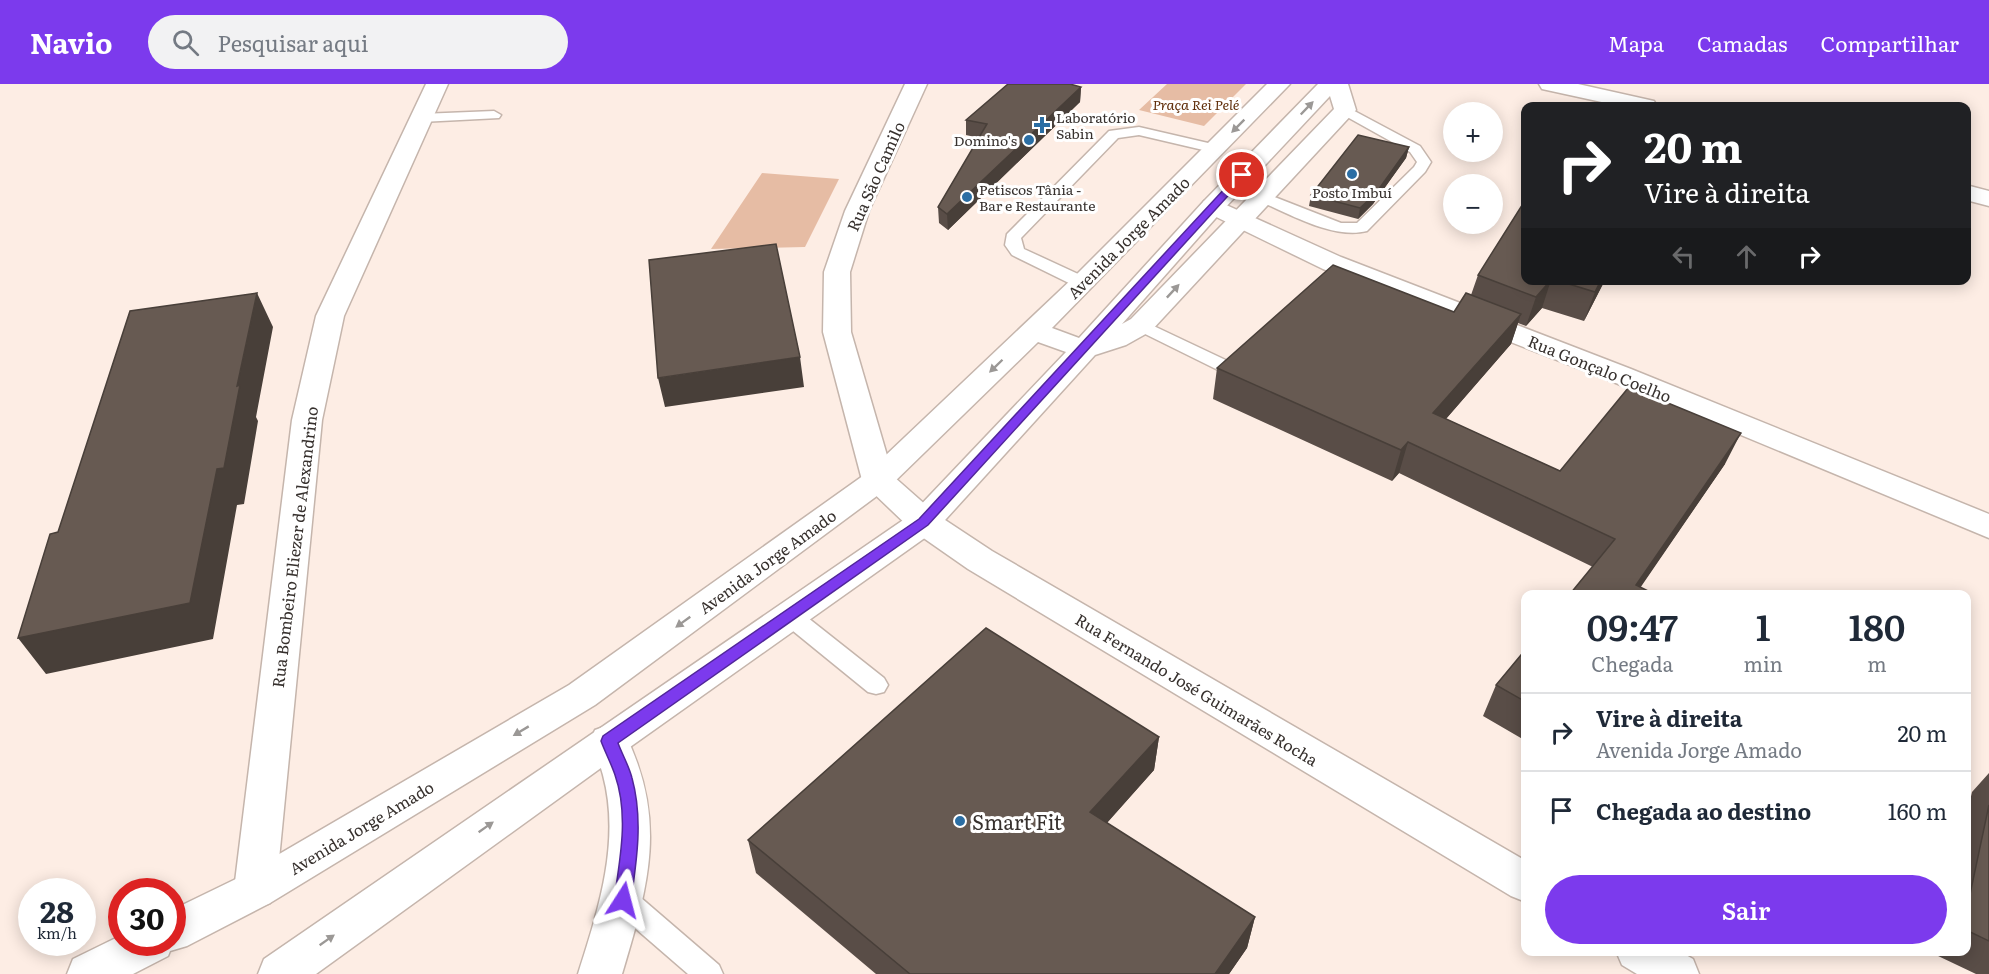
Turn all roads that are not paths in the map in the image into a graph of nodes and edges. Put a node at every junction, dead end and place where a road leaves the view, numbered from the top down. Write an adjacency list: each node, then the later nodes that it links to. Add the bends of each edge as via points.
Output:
1 (437, 84): 9 (main road, Rua Bombeiro Eliezer de Alexandrino)
2 (916, 84): 20 (main road, Rua São Camilo, via 857,211 837,272 837,332)
3 (1280, 84): 10 (main road, Avenida Jorge Amado, one-way to 10)
4 (1337, 84): 6 (main road)
5 (1550, 84): 7 (main road)
6 (1338, 97): 12 (main road); 12 (lane, via 1415,149 1424,162 1420,170 1361,228 1339,228); 14 (main road, one-way to 6)
7 (1629, 102)
8 (494, 115): 9 (lane)
9 (422, 118): 27 (main road, Rua Bombeiro Eliezer de Alexandrino, via 330,316 307,420)
10 (1216, 149): 15 (main road, Avenida Jorge Amado); 15 (lane, via 1139,131 1114,134 1013,237 1018,252)
11 (1971, 194): 13 (main road)
12 (1262, 196): 14 (main road)
13 (1989, 199)
14 (1226, 212): 16 (main road, one-way to 14); 18 (main road); 22 (main road, Rua Gonçalo Coelho, via 1332,263 1621,375)
15 (1083, 283): 17 (main road, Avenida Jorge Amado)
16 (1142, 324): 18 (main road, via 1116,339); 19 (lane)
17 (1032, 331): 18 (main road); 20 (main road, Avenida Jorge Amado, one-way to 20)
18 (1084, 350): 21 (main road)
19 (1228, 368)
20 (878, 480): 21 (main road, Rua Fernando José Guimarães Rocha); 27 (main road, Avenida Jorge Amado, one-way to 27, via 582,695)
21 (924, 522): 23 (main road); 26 (main road, Rua Fernando José Guimarães Rocha, via 990,566)
22 (1989, 527)
23 (790, 616): 24 (lane); 25 (main road)
24 (876, 685)
25 (609, 741): 28 (main road, via 624,777 630,811 630,854); 33 (main road, one-way to 25)
26 (1521, 881)
27 (255, 890): 29 (main road, Avenida Jorge Amado)
28 (623, 900): 34 (main road); 35 (lane)
29 (186, 925)
30 (124, 956): 32 (main road)
31 (1646, 956): 36 (main road)
32 (89, 974)
33 (279, 974)
34 (600, 974)
35 (709, 974)
36 (1677, 974)

